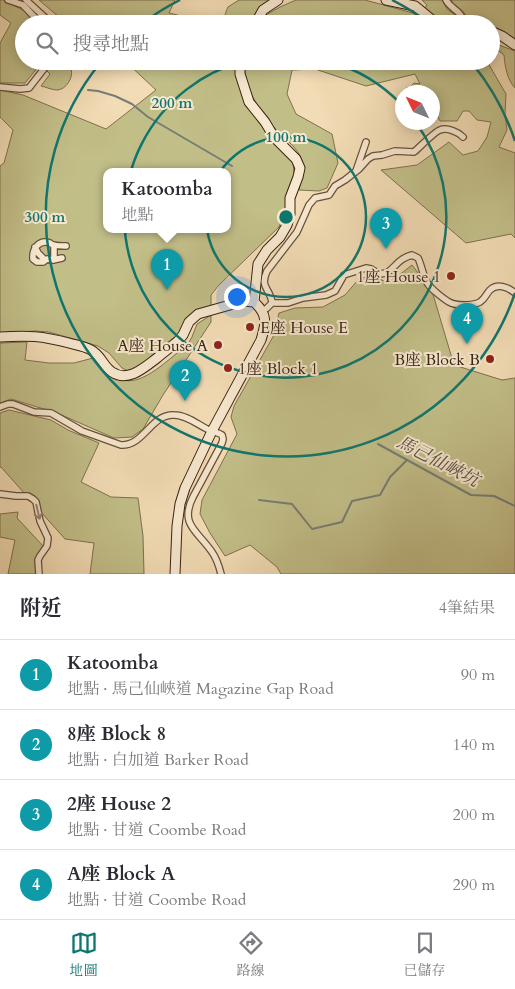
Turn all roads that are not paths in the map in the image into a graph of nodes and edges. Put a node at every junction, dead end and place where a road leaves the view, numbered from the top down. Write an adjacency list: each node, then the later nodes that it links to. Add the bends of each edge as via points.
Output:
1 (8, 0): 6 (street, via 23,5)
2 (26, 0): 7 (street)
3 (278, 0): 8 (main road)
4 (386, 0): 9 (main road, via 415,6)
5 (446, 0): 10 (street)
6 (33, 15)
7 (42, 15)
8 (260, 15)
9 (426, 15)
10 (462, 15)
11 (500, 36): 12 (main road)
12 (515, 45)
13 (43, 70): 15 (street, via 29,88)
14 (240, 70): 23 (main road, via 249,102 300,168 290,198 287,225 258,264)
15 (0, 87)
16 (463, 137): 18 (street, via 447,129 440,130 414,152 395,151 373,156)
17 (366, 142): 18 (street)
18 (355, 173): 27 (street, via 335,186 329,195 315,198 309,205 297,232 265,276 264,286)
19 (54, 246): 20 (street); 22 (street); 22 (street, via 49,243 34,246 33,256 35,261)
20 (66, 246)
21 (62, 258): 22 (street)
22 (54, 260)
23 (256, 284): 25 (main road); 26 (main road, via 251,293)
24 (515, 293): 27 (street, via 496,287 474,304 452,303 428,284 418,258 412,255 397,262 387,273 379,274 366,268 347,273 335,291 326,296)
25 (254, 302): 26 (main road); 28 (main road)
26 (236, 303): 29 (main road, via 196,315 178,341 139,371 127,375 112,372 97,354 86,347 41,336)
27 (272, 303): 28 (street)
28 (263, 311): 31 (main road, via 265,328 261,340)
29 (0, 337)
30 (0, 407): 31 (street, via 13,404 51,414 77,429 121,445 134,442 157,420 168,415 182,416)
31 (212, 430): 34 (main road, via 180,504); 35 (street, via 222,434 223,439 191,501 188,515 192,528 216,558)
32 (0, 494): 33 (street, one-way to 33, via 28,496 36,502 48,540 38,560)
33 (39, 574)
34 (175, 574)
35 (221, 574)

